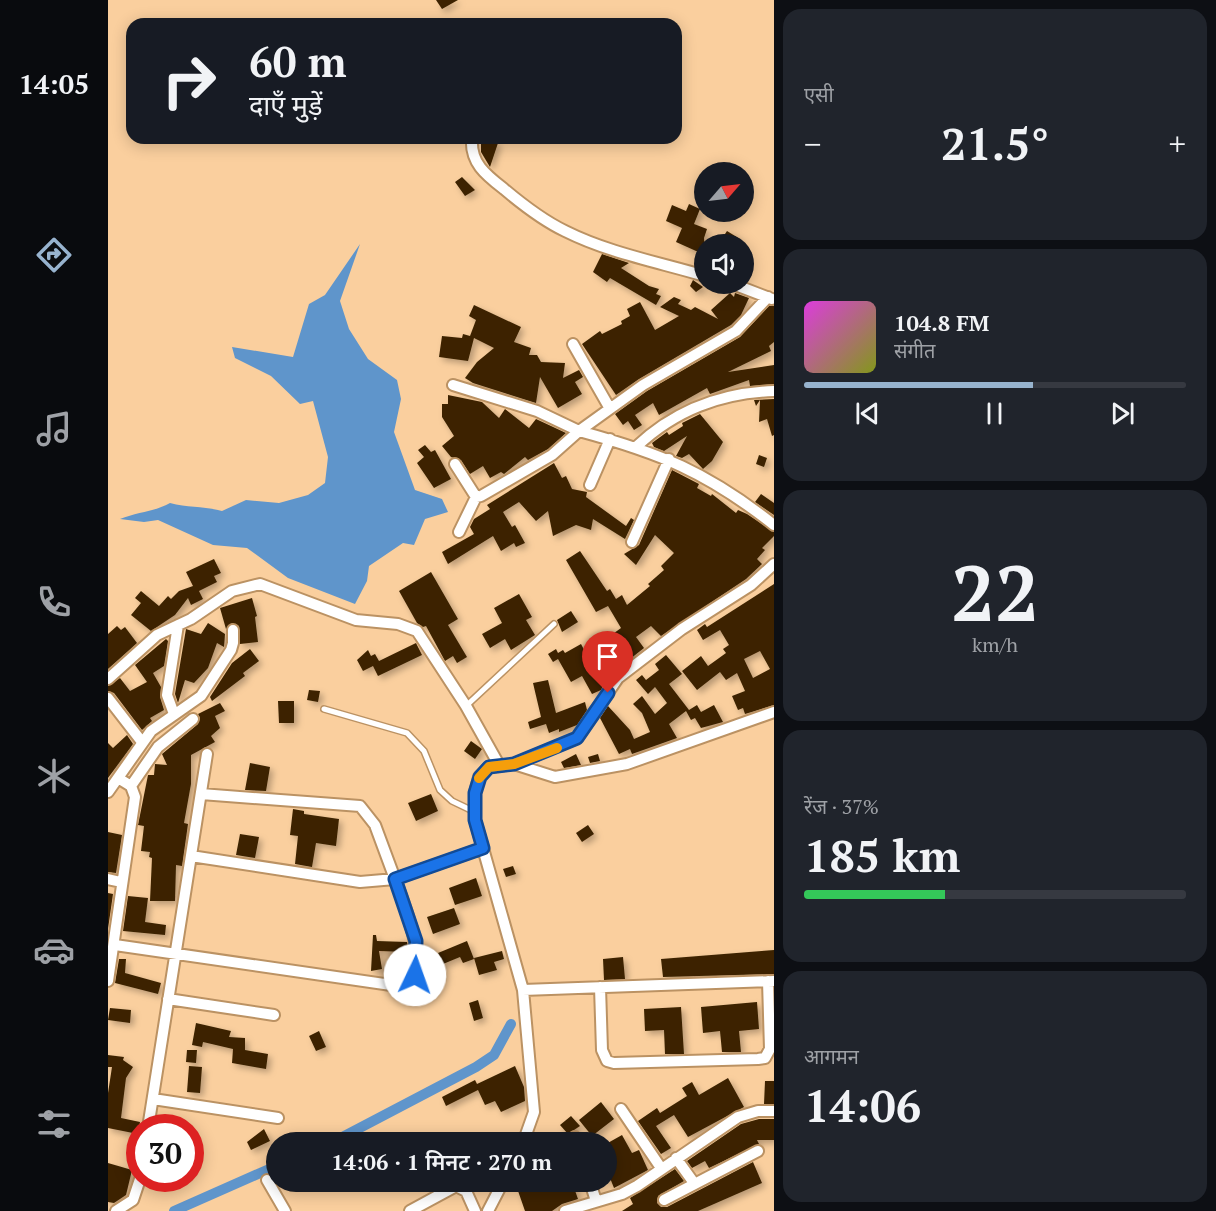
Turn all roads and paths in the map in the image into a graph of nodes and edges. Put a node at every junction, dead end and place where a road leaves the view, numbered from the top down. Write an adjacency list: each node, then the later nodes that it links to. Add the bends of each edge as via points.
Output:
1 (473, 144): 2 (street, via 474,160 483,172 532,212 565,231 612,250)
2 (694, 273)
3 (754, 292): 4 (street)
4 (771, 299): 8 (street, via 736,331)
5 (573, 344): 8 (street)
6 (453, 385): 9 (street, via 547,415)
7 (774, 391): 11 (street, via 732,394 690,408)
8 (609, 407): 9 (street)
9 (579, 431): 10 (street); 15 (street, via 552,455)
10 (610, 440): 11 (street); 14 (street)
11 (636, 447): 12 (street)
12 (669, 459): 16 (street, via 707,477); 18 (street)
13 (454, 464): 15 (street)
14 (590, 485)
15 (476, 497): 17 (street)
16 (774, 525)
17 (459, 532)
18 (632, 542)
19 (774, 564): 32 (street, via 751,585 682,629 618,678 577,738)
20 (554, 624): 25 (lane)
21 (178, 626): 23 (street, via 157,634); 25 (street, via 232,591 260,584 356,620 409,626 417,631); 28 (street, via 167,695)
22 (232, 630): 28 (street, via 231,650 206,689)
23 (108, 679)
24 (108, 698): 30 (street)
25 (466, 706): 33 (street)
26 (324, 709): 38 (lane, via 407,733 424,751 440,790)
27 (774, 712): 32 (street, via 627,764 555,777)
28 (174, 714): 30 (street)
29 (193, 719): 35 (street, via 158,747)
30 (142, 742): 34 (street)
31 (207, 754): 37 (street)
32 (514, 764): 33 (street)
33 (499, 765): 38 (street, via 489,767 480,777)
34 (118, 778): 35 (street); 36 (street)
35 (131, 786): 43 (street, via 135,797)
36 (108, 792)
37 (201, 794): 40 (street); 42 (street, via 360,806 375,825)
38 (475, 812): 39 (street)
39 (483, 848): 42 (street); 50 (street)
40 (191, 856): 42 (street, via 360,882); 46 (street)
41 (108, 879): 43 (street)
42 (395, 879): 46 (street, via 417,951 415,975 407,984 398,986)
43 (121, 882): 44 (street)
44 (113, 920): 45 (street)
45 (115, 945): 46 (street); 47 (street)
46 (176, 954): 51 (street)
47 (109, 975)
48 (771, 981): 49 (street); 53 (street)
49 (600, 987): 50 (street); 53 (street, via 602,1050 607,1060 614,1063 765,1058 770,1049)
50 (523, 990): 59 (street, via 534,1112)
51 (168, 999): 52 (street); 54 (street)
52 (274, 1015)
53 (771, 1026)
54 (153, 1099): 57 (street); 58 (street)
55 (621, 1109): 62 (street)
56 (774, 1111): 61 (street, via 738,1117)
57 (150, 1114)
58 (278, 1118)
59 (527, 1132)
60 (759, 1151): 63 (street)
61 (676, 1158): 62 (street); 63 (street)
62 (661, 1168): 69 (street, via 622,1194)
63 (694, 1183): 68 (street)
64 (136, 1192): 70 (street, via 133,1200)
65 (274, 1192): 71 (street)
66 (498, 1192): 74 (street)
67 (593, 1192): 69 (street)
68 (664, 1200)
69 (596, 1201): 75 (street)
70 (116, 1211)
71 (285, 1211)
72 (410, 1211): 73 (street, via 456,1186 466,1191)
73 (475, 1211)
74 (489, 1211)
75 (565, 1211)

